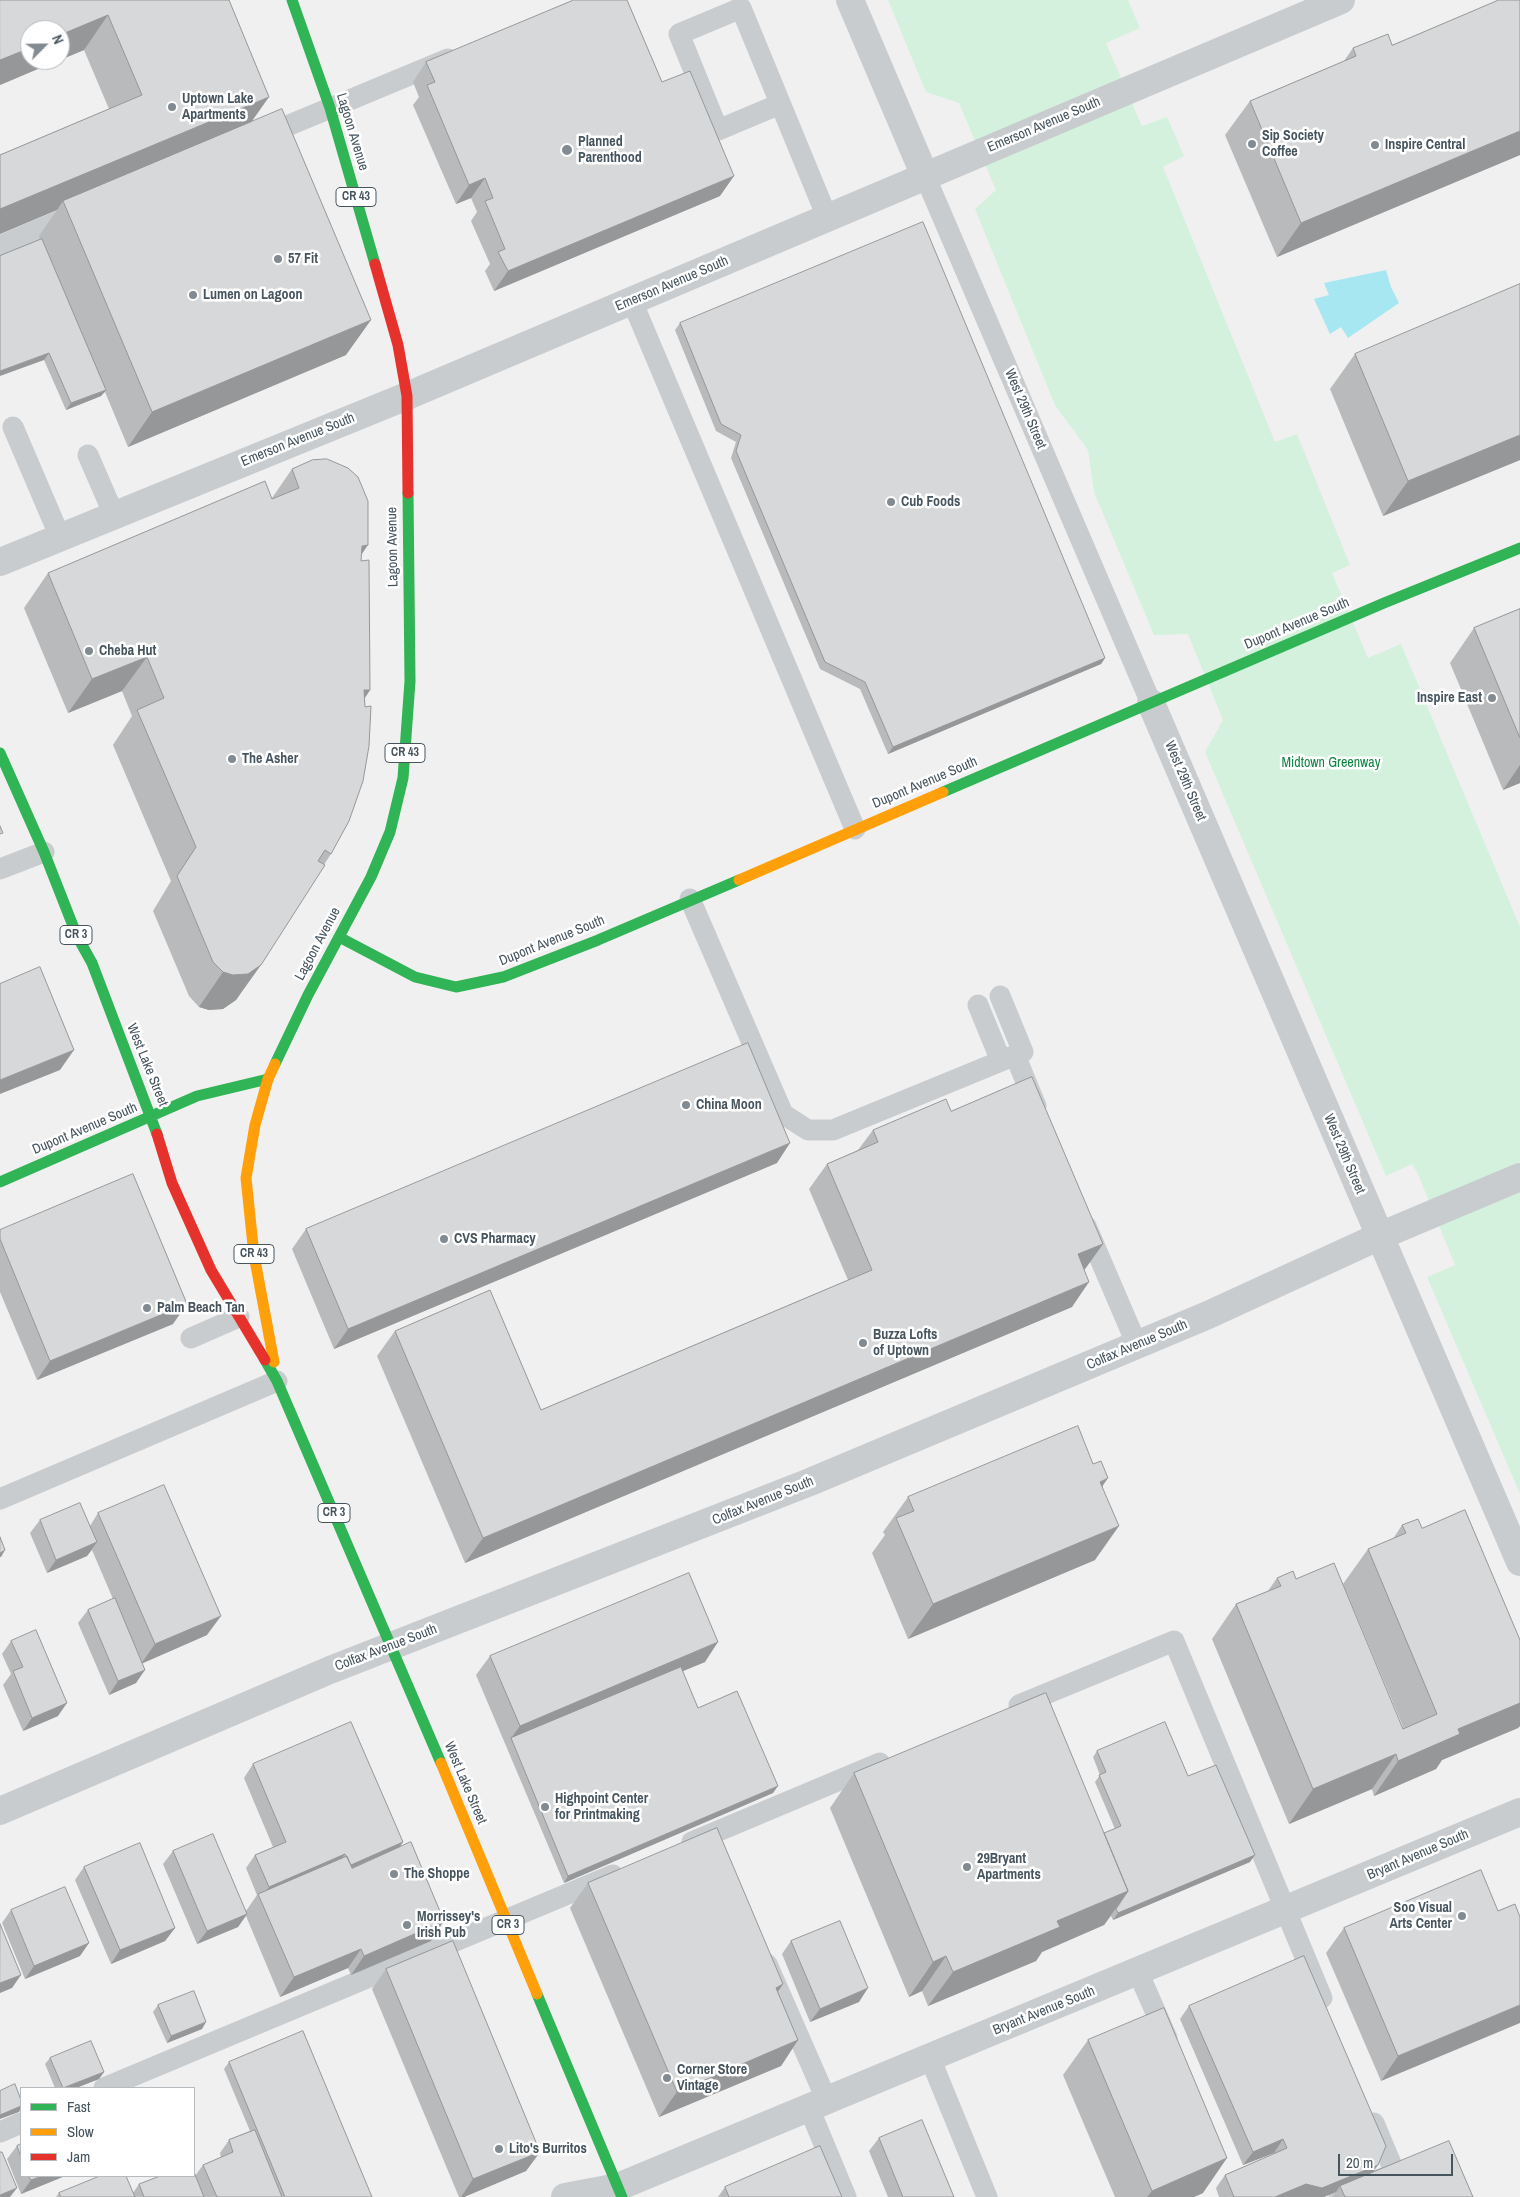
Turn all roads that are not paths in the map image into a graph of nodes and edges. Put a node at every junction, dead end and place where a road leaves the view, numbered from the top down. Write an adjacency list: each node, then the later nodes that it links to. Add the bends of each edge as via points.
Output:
1 (292, 0): 6 (main road, Lagoon Avenue / CR 43)
2 (850, 0): 8 (street, West 29th Street)
3 (1341, 0): 8 (street, Emerson Avenue South)
4 (471, 50): 6 (lane)
5 (780, 104): 5 (lane, via 741,8 679,34 718,130); 10 (lane)
6 (330, 108): 7 (lane); 13 (main road, Lagoon Avenue / CR 43, via 396,336)
7 (243, 144)
8 (925, 176): 10 (street, Emerson Avenue South); 20 (lane, West 29th Street)
9 (90, 208): 11 (lane)
10 (827, 217): 12 (street, Emerson Avenue South)
11 (0, 246)
12 (632, 301): 13 (street, Emerson Avenue South); 22 (lane)
13 (407, 396): 16 (street, Emerson Avenue South); 26 (main road, Lagoon Avenue / CR 43, via 410,680 403,778 390,832 371,877)
14 (13, 427): 17 (lane)
15 (88, 454): 16 (lane)
16 (114, 515): 17 (street, Emerson Avenue South)
17 (60, 537): 19 (street, Emerson Avenue South)
18 (1520, 548): 20 (main road, Dupont Avenue South)
19 (0, 562)
20 (1151, 703): 22 (main road, Dupont Avenue South); 36 (street, West 29th Street)
21 (0, 753): 23 (main road, West Lake Street / CR 3)
22 (855, 829): 25 (main road, Dupont Avenue South)
23 (44, 852): 24 (lane); 31 (main road, West Lake Street / CR 3, via 77,936 92,963)
24 (0, 869)
25 (690, 899): 26 (main road, Dupont Avenue South, via 503,977 456,986 416,977); 29 (lane, via 783,1114 808,1130 833,1130)
26 (339, 937): 30 (main road, Lagoon Avenue / CR 43)
27 (1000, 996): 29 (lane)
28 (978, 1005): 29 (lane)
29 (1013, 1056): 32 (lane)
30 (268, 1079): 31 (main road, Dupont Avenue South, via 197,1096); 40 (main road, West Lake Street / CR 43, via 255,1125 246,1178 254,1254)
31 (152, 1117): 34 (main road, Dupont Avenue South); 37 (main road, West Lake Street / CR 3, via 172,1183 212,1270)
32 (1045, 1128)
33 (1520, 1177): 36 (street, Colfax Avenue South)
34 (0, 1182)
35 (1079, 1209): 39 (lane)
36 (1380, 1236): 39 (street, Colfax Avenue South); 42 (street, West 29th Street)
37 (239, 1317): 38 (lane); 40 (main road, West Lake Street / CR 3)
38 (191, 1338)
39 (1136, 1345): 43 (street, Colfax Avenue South, via 746,1509)
40 (278, 1381): 41 (lane); 43 (main road, West Lake Street / CR 3)
41 (0, 1499)
42 (1520, 1562)
43 (392, 1645): 46 (street, Colfax Avenue South); 51 (main road, West Lake Street / CR 3)
44 (1000, 1713): 50 (lane, via 1174,1641)
45 (898, 1756): 48 (lane)
46 (0, 1811)
47 (1520, 1812): 50 (street, Bryant Avenue South)
48 (678, 1847)
49 (632, 1866): 51 (lane)
50 (1285, 1911): 53 (street, Bryant Avenue South); 54 (lane)
51 (506, 1919): 57 (lane); 62 (main road, West Lake Street / CR 3)
52 (760, 1948): 58 (lane)
53 (1138, 1972): 55 (lane); 56 (street, Bryant Avenue South)
54 (1331, 2019)
55 (1174, 2055)
56 (930, 2058): 58 (street, Bryant Avenue South); 65 (lane)
57 (106, 2087)
58 (818, 2105): 62 (street, Bryant Avenue South); 64 (lane)
59 (1368, 2109): 66 (lane, via 1395,2173)
60 (20, 2123): 61 (lane)
61 (0, 2132)
62 (620, 2192): 63 (street, Bryant Avenue South)
63 (565, 2197)
64 (846, 2197)
65 (987, 2197)
66 (1339, 2197)

